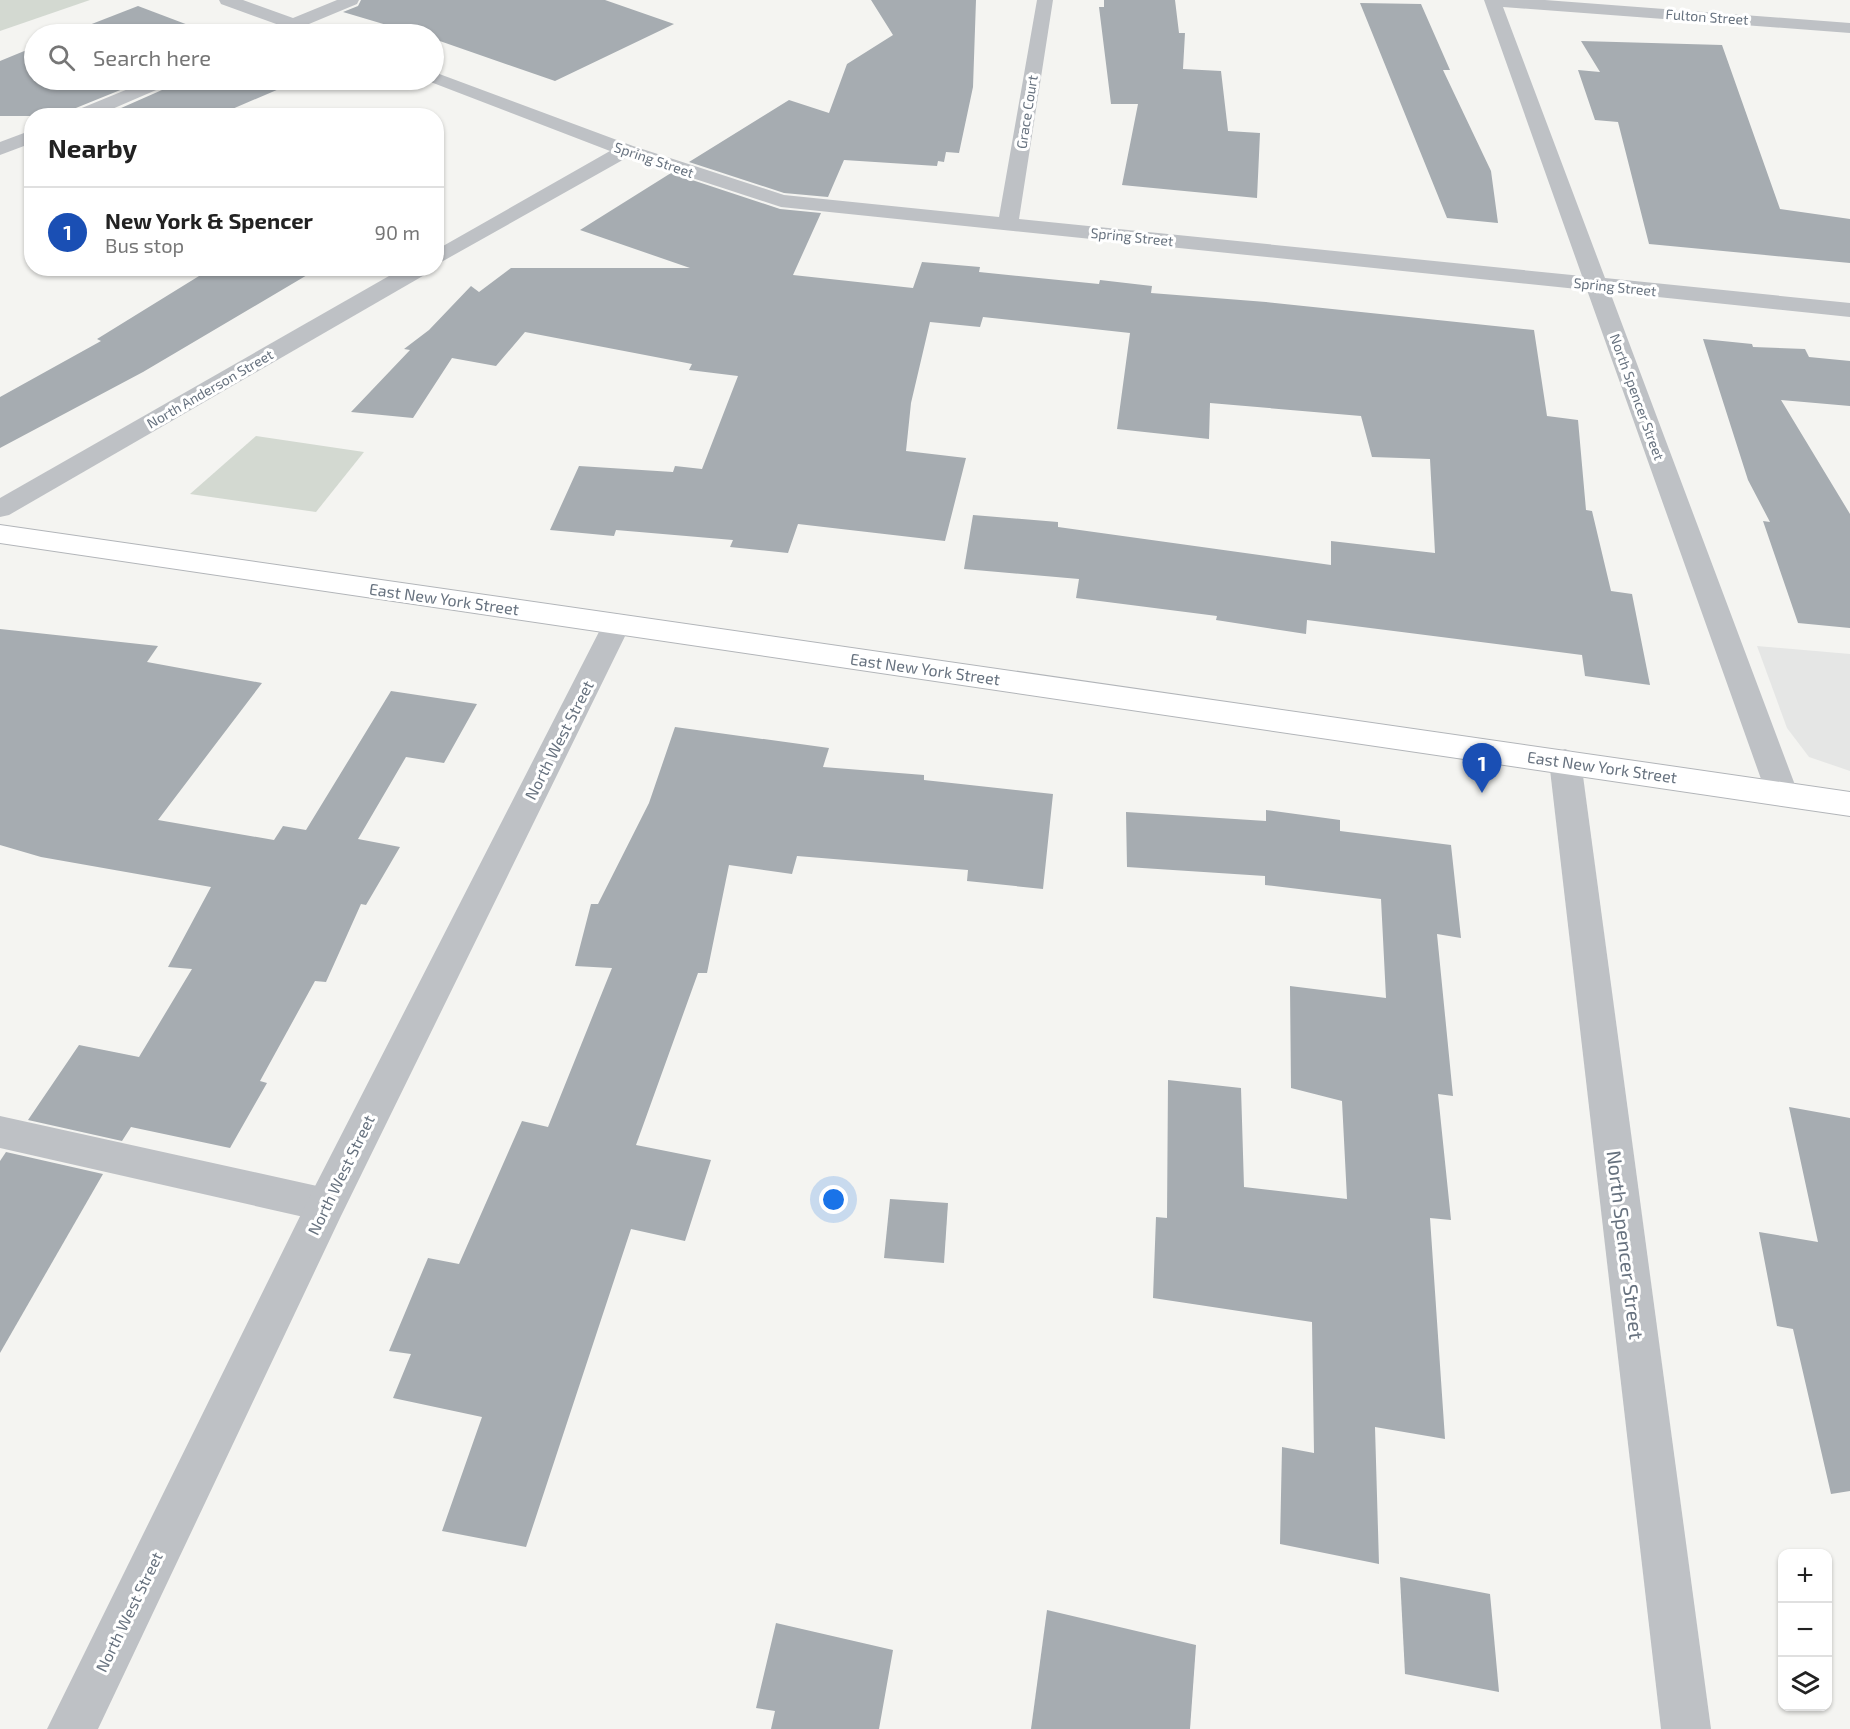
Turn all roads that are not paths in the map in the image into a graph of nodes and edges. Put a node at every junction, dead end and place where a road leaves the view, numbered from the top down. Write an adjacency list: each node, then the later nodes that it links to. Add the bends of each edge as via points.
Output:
1 (227, 0): 5 (street)
2 (351, 0): 5 (street)
3 (1045, 0): 13 (street, Grace Court)
4 (1492, 1): 6 (street, Fulton Street); 16 (street, North Spencer Street)
5 (294, 24)
6 (1850, 28)
7 (444, 81): 12 (street, Spring Street)
8 (140, 90): 9 (street)
9 (98, 108)
10 (24, 139): 11 (street)
11 (0, 149)
12 (626, 150): 13 (street, Spring Street, via 782,201); 14 (street)
13 (1008, 225): 16 (street, Spring Street)
14 (444, 254)
15 (406, 276): 18 (street, North Anderson Street)
16 (1595, 285): 17 (street, Spring Street); 22 (street, North Spencer Street)
17 (1850, 310)
18 (0, 509)
19 (0, 534): 20 (main road, East New York Street)
20 (617, 624): 21 (main road, East New York Street); 25 (street, North West Street)
21 (1565, 761): 22 (main road, East New York Street); 27 (street, North Spencer Street)
22 (1782, 793): 23 (main road, East New York Street)
23 (1850, 804)
24 (0, 1132): 25 (lane)
25 (326, 1205): 26 (street, North West Street)
26 (72, 1729)
27 (1686, 1729)

